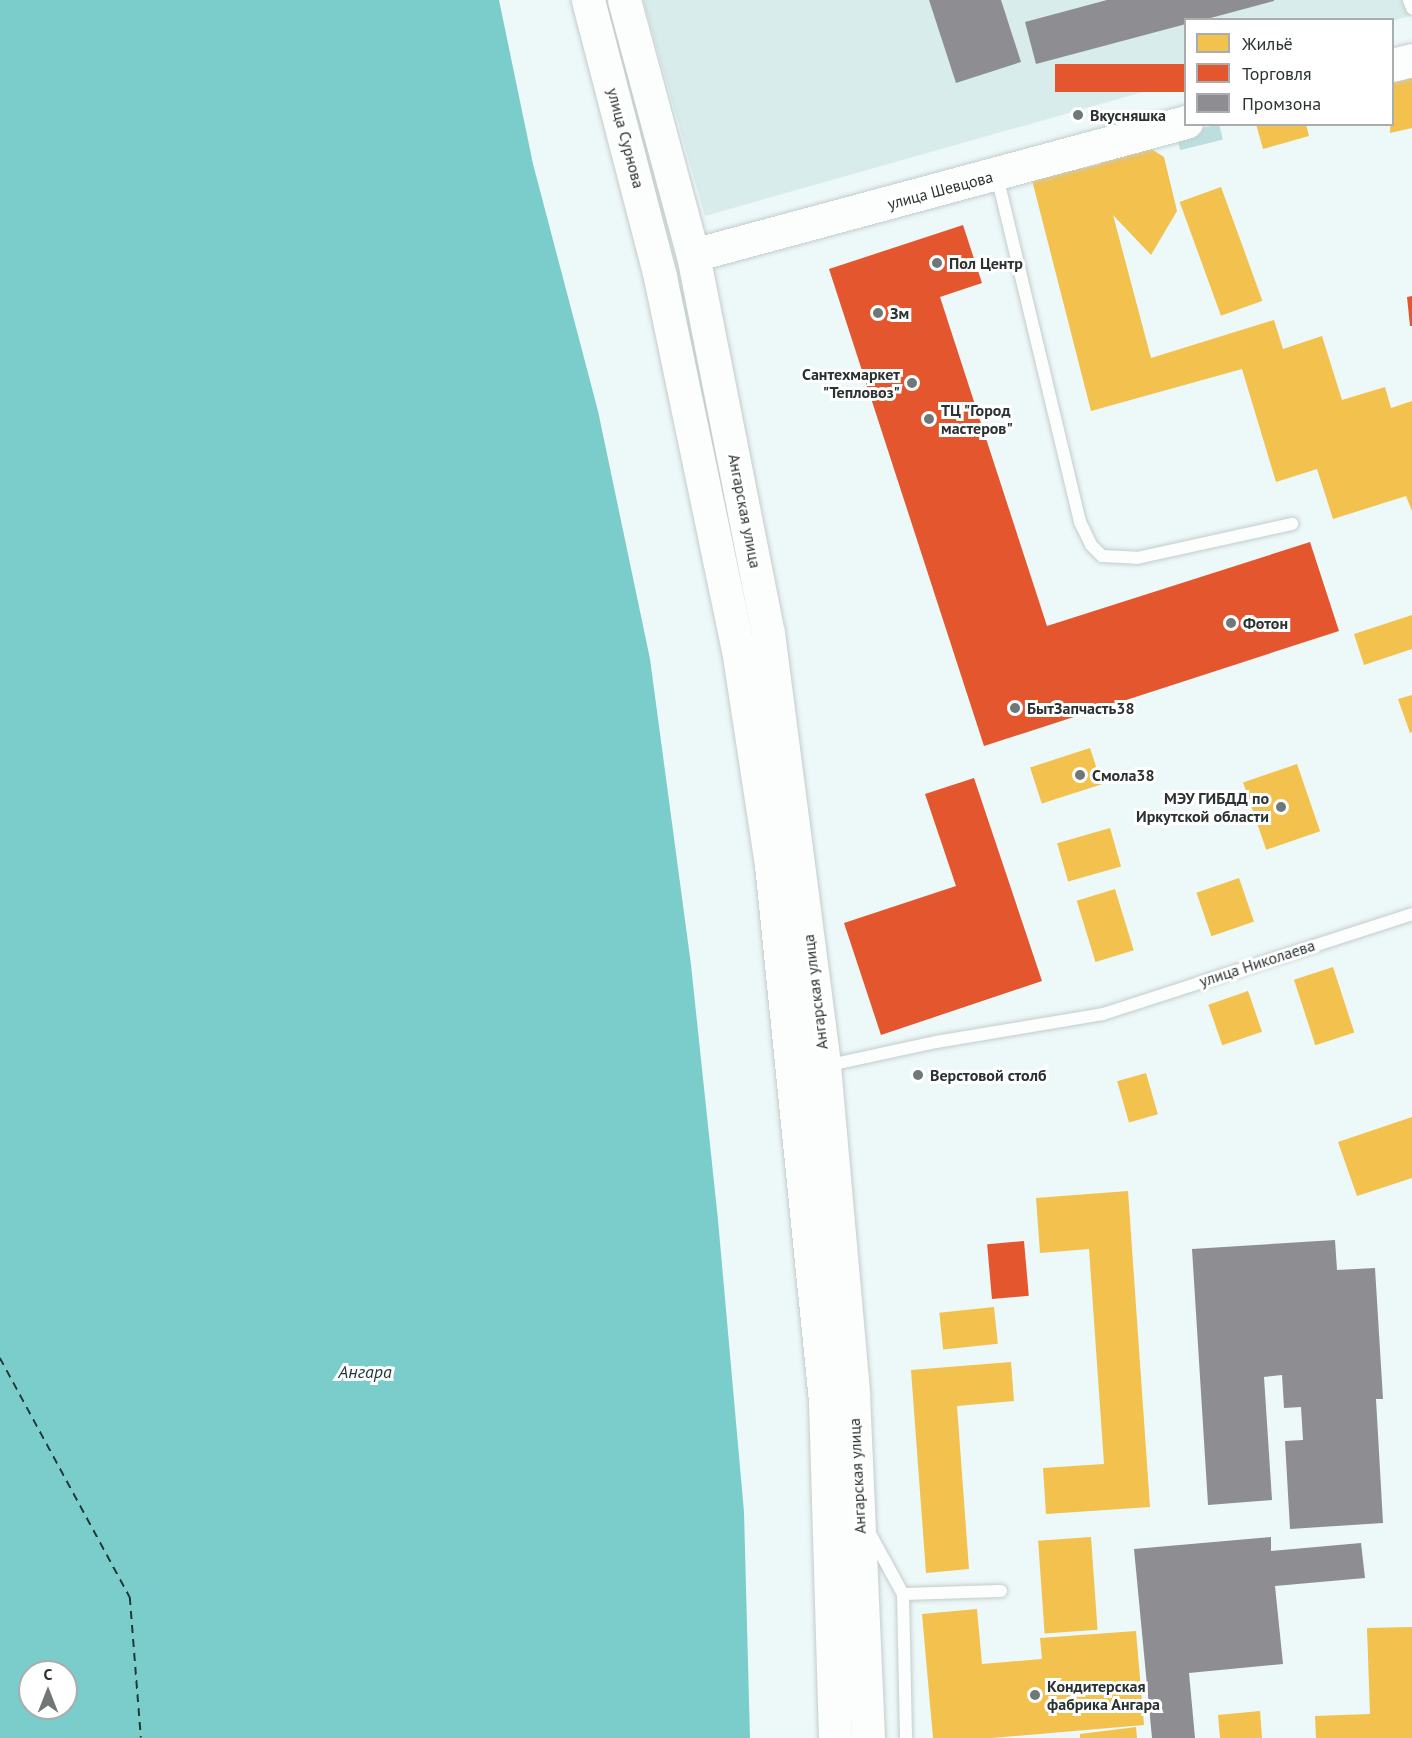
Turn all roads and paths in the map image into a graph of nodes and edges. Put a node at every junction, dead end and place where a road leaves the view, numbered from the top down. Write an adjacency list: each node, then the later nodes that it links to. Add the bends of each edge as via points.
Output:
1 (588, 0): 10 (main road, улица Сурнова)
2 (624, 0): 9 (main road, улица Сурнова)
3 (1409, 0): 4 (lane)
4 (1412, 8)
5 (1412, 60): 6 (main road)
6 (1394, 64)
7 (1184, 122): 8 (main road, улица Шевцова)
8 (997, 175): 9 (main road, улица Шевцова); 11 (lane, via 1080,522 1091,545 1102,556 1137,558)
9 (693, 255): 13 (main road, Ангарская улица, via 768,633)
10 (660, 277): 17 (main road, Ангарская улица, via 738,649 771,864 825,1401)
11 (1292, 524)
12 (1412, 914): 13 (lane, улица Николаева, via 1103,1014 936,1042)
13 (824, 1066): 14 (main road, Ангарская улица, via 853,1394)
14 (859, 1513): 16 (lane); 18 (main road, Ангарская улица)
15 (1000, 1591): 16 (lane)
16 (903, 1594): 19 (lane)
17 (835, 1738)
18 (868, 1738)
19 (906, 1738)

